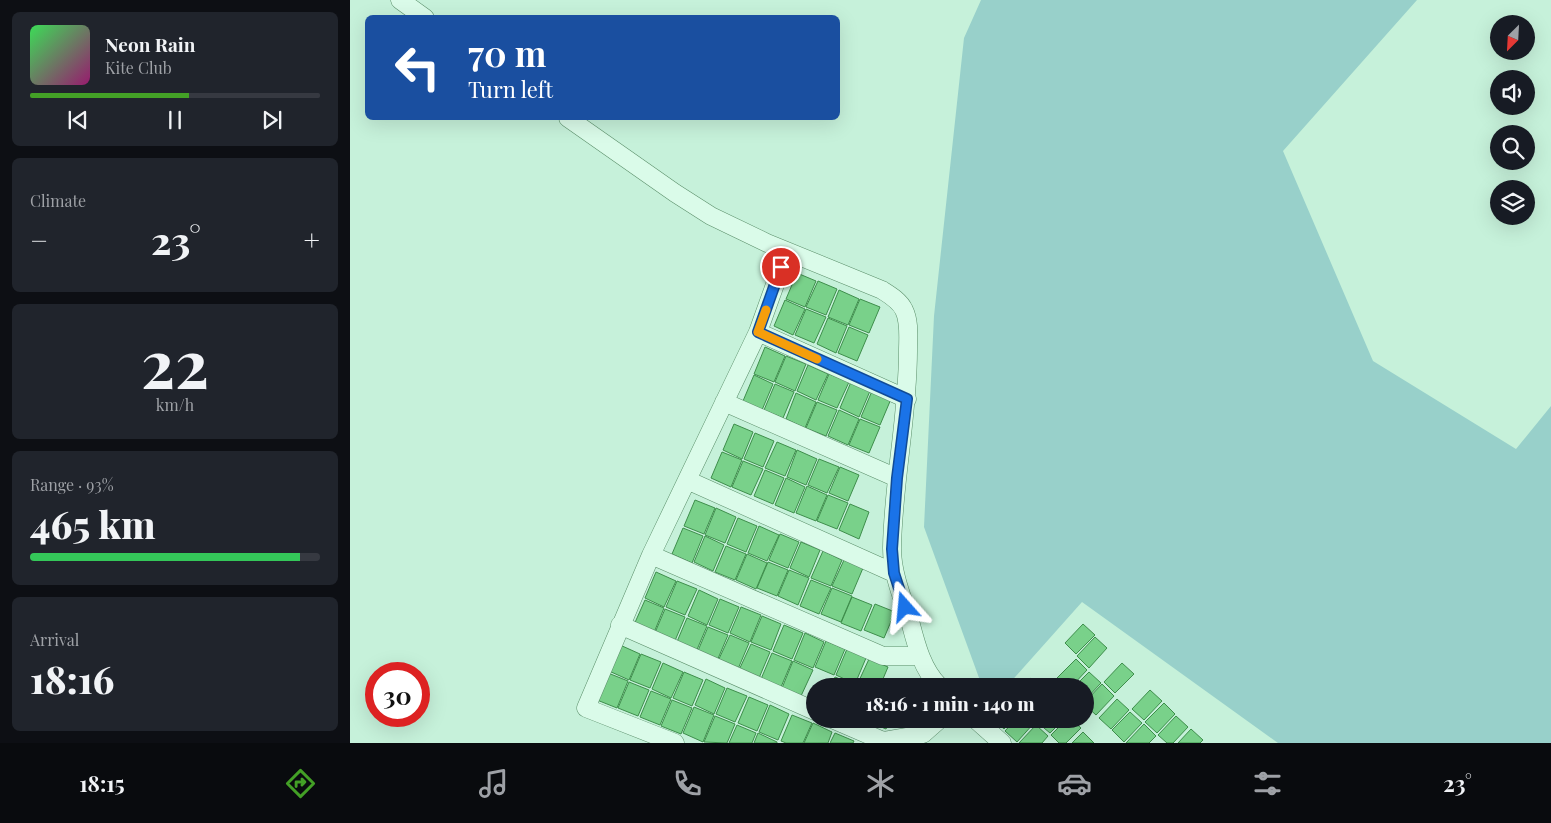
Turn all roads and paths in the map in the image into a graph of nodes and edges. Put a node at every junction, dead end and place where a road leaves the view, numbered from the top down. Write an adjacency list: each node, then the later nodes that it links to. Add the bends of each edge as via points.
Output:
1 (400, 0): 2 (street)
2 (421, 15)
3 (571, 120): 4 (street, via 711,216)
4 (787, 251): 5 (street); 6 (street, via 882,290 904,308 908,321)
5 (758, 332): 6 (street); 7 (street)
6 (907, 399): 8 (street)
7 (724, 402): 8 (street); 9 (street)
8 (897, 478): 11 (street, via 892,549)
9 (687, 480): 10 (street); 11 (street)
10 (651, 555): 12 (street); 13 (street, via 884,656)
11 (894, 573): 13 (street)
12 (620, 625): 15 (street); 19 (street, via 586,708)
13 (920, 656): 14 (street)
14 (933, 678)
15 (806, 707)
16 (852, 728): 17 (street, via 883,742 923,734)
17 (930, 728)
18 (984, 728): 20 (street)
19 (675, 743)
20 (1002, 743)

